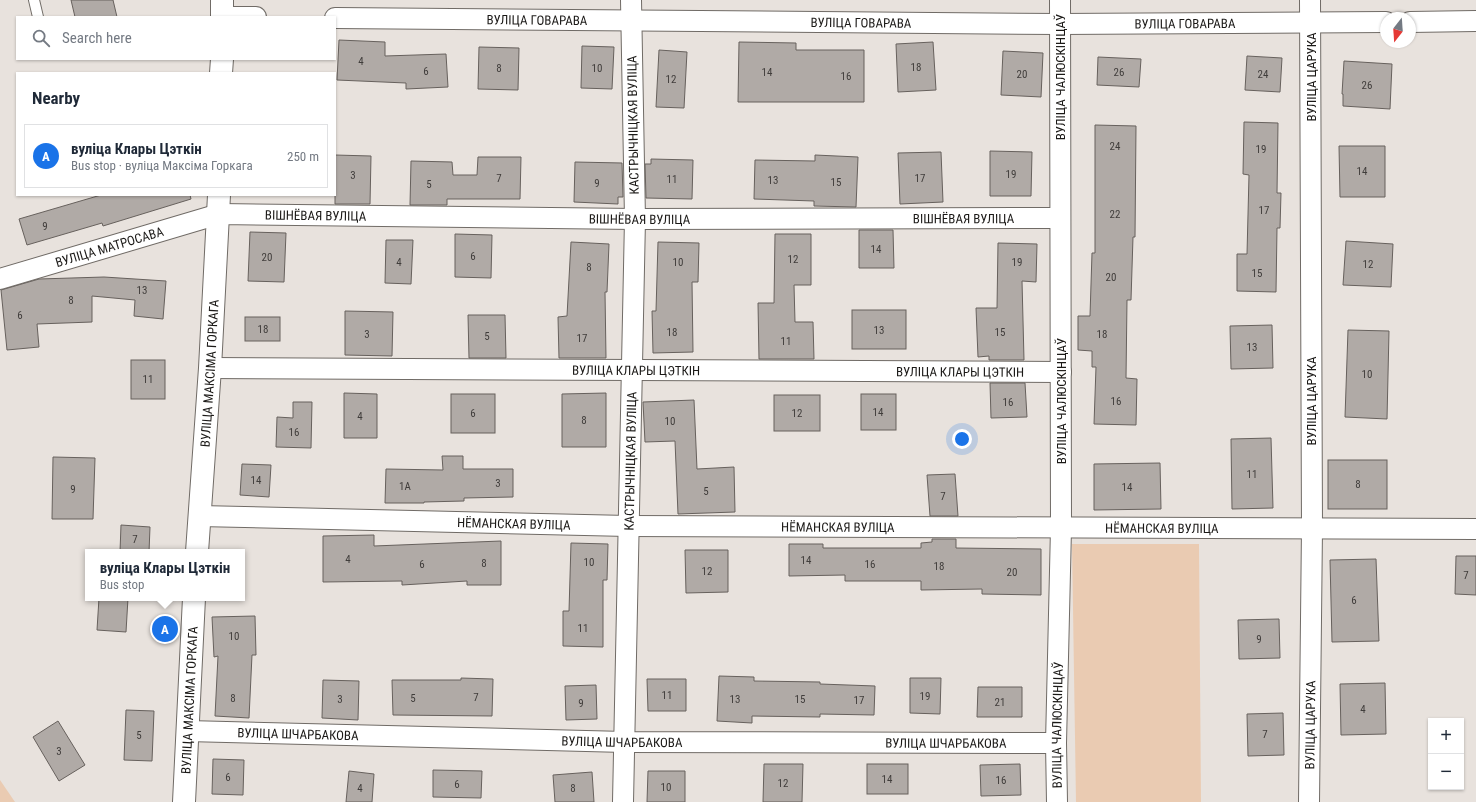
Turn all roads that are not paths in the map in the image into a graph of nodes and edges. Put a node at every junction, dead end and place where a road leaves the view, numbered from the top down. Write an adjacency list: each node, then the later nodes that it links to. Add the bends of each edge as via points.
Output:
1 (34, 0): 6 (lane)
2 (222, 0): 7 (street)
3 (631, 0): 9 (street, КАСТРЫЧНІЦКАЯ ВУЛІЦА)
4 (1060, 0): 14 (street, ВУЛІЦА ЧАЛЮСКІНЦАЎ)
5 (1310, 0): 11 (street, ВУЛІЦА ЦАРУКА)
6 (38, 16)
7 (222, 16)
8 (336, 18): 9 (street, ВУЛІЦА ГОВАРАВА)
9 (631, 20): 14 (street, ВУЛІЦА ГОВАРАВА); 19 (street, КАСТРЫЧНІЦКАЯ ВУЛІЦА)
10 (1476, 21): 13 (street)
11 (1310, 22): 12 (street, ВУЛІЦА ГОВАРАВА); 14 (street, ВУЛІЦА ГОВАРАВА); 27 (street, ВУЛІЦА ЦАРУКА)
12 (1380, 22)
13 (1416, 22)
14 (1060, 24): 18 (street, ВУЛІЦА ЧАЛЮСКІНЦАЎ)
15 (222, 60): 16 (street)
16 (221, 72)
17 (219, 205): 19 (street, ВІШНЁВАЯ ВУЛІЦА); 20 (street, ВУЛІЦА МАТРОСАВА); 21 (street, ВУЛІЦА МАКСІМА ГОРКАГА)
18 (1060, 218): 19 (street, ВІШНЁВАЯ ВУЛІЦА); 23 (street, ВУЛІЦА ЧАЛЮСКІНЦАЎ)
19 (634, 219): 22 (street, КАСТРЫЧНІЦКАЯ ВУЛІЦА)
20 (0, 279)
21 (210, 368): 22 (street, ВУЛІЦА КЛАРЫ ЦЭТКІН); 24 (street, ВУЛІЦА МАКСІМА ГОРКАГА)
22 (631, 371): 23 (street, ВУЛІЦА КЛАРЫ ЦЭТКІН); 25 (street, КАСТРЫЧНІЦКАЯ ВУЛІЦА)
23 (1061, 372): 26 (street, ВУЛІЦА ЧАЛЮСКІНЦАЎ)
24 (199, 516): 25 (street, НЁМАНСКАЯ ВУЛІЦА); 29 (street, ВУЛІЦА МАКСІМА ГОРКАГА)
25 (628, 526): 26 (street, НЁМАНСКАЯ ВУЛІЦА); 32 (street, КАСТРЫЧНІЦКАЯ ВУЛІЦА)
26 (1061, 528): 27 (street, НЁМАНСКАЯ ВУЛІЦА); 33 (street, ВУЛІЦА ЧАЛЮСКІНЦАЎ)
27 (1312, 528): 28 (street, НЁМАНСКАЯ ВУЛІЦА); 37 (street, ВУЛІЦА ЦАРУКА)
28 (1476, 529)
29 (197, 549)
30 (194, 601): 31 (street, ВУЛІЦА МАКСІМА ГОРКАГА)
31 (187, 731): 32 (street, ВУЛІЦА ШЧАРБАКОВА); 34 (street, ВУЛІЦА МАКСІМА ГОРКАГА)
32 (625, 742): 33 (street, ВУЛІЦА ШЧАРБАКОВА); 35 (street, КАСТРЫЧНІЦКАЯ ВУЛІЦА)
33 (1056, 744): 36 (street, ВУЛІЦА ЧАЛЮСКІНЦАЎ)
34 (184, 802)
35 (623, 802)
36 (1057, 802)
37 (1309, 802)

